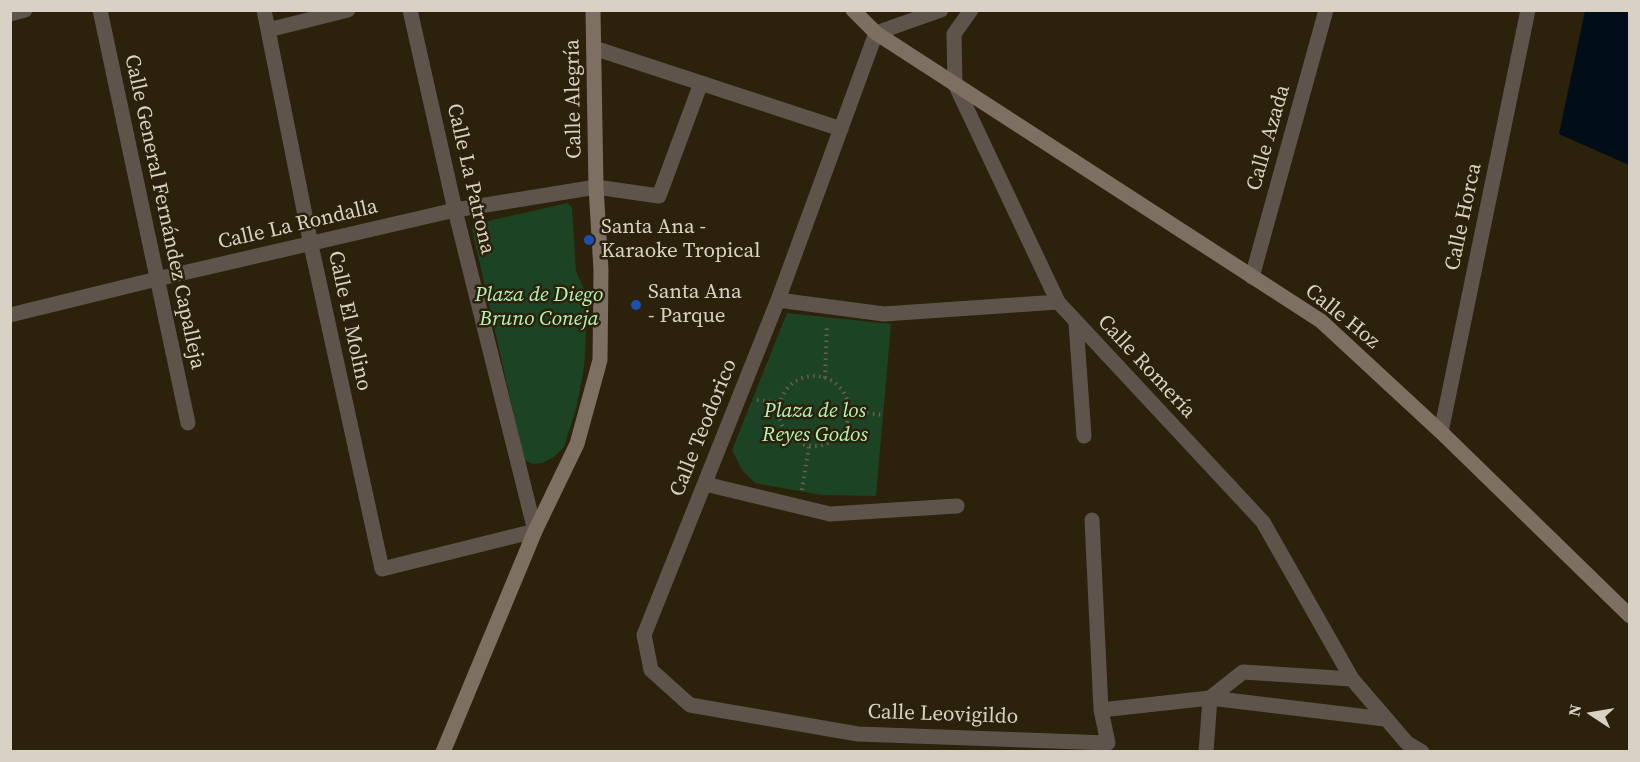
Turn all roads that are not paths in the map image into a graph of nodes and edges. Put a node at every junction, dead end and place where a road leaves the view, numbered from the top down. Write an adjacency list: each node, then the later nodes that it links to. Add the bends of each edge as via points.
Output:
1 (25, 10): 12 (street)
2 (99, 10): 23 (street, Calle General Fernández Capalleja)
3 (264, 10): 13 (street, Calle El Molino)
4 (348, 10): 13 (street)
5 (410, 10): 20 (street, Calle La Patrona)
6 (593, 10): 15 (street, Calle Alegría)
7 (853, 10): 14 (street)
8 (941, 10): 14 (street)
9 (971, 10): 17 (street, via 954,34)
10 (1326, 10): 22 (street, Calle Azada)
11 (1528, 10): 29 (street, Calle Horca)
12 (10, 14)
13 (268, 30): 21 (street, Calle El Molino)
14 (876, 33): 17 (street); 18 (street, Calle Teodorico)
15 (594, 48): 16 (street); 19 (street, Calle Alegría)
16 (701, 83): 18 (street); 19 (street, Calle La Rondalla, via 659,196)
17 (956, 84): 22 (street, Calle Hoz); 25 (street, Calle Romería)
18 (841, 129): 24 (street, Calle Teodorico)
19 (596, 187): 20 (street, Calle La Rondalla); 34 (street, via 601,270 600,360 577,444)
20 (455, 210): 21 (street, Calle La Rondalla); 34 (street, Calle La Patrona)
21 (311, 244): 23 (street, Calle La Rondalla); 34 (street, Calle El Molino, via 382,569)
22 (1252, 277): 29 (street, Calle Hoz, via 1321,321)
23 (158, 279): 26 (street, Calle La Rondalla); 28 (street, Calle General Fernández Capalleja)
24 (778, 300): 25 (street, via 884,314); 31 (street, Calle Teodorico)
25 (1058, 302): 27 (street, Calle Romería)
26 (10, 315)
27 (1076, 323): 30 (street); 37 (street, Calle Romería, via 1263,522)
28 (188, 423)
29 (1441, 432): 35 (street, Calle Hoz)
30 (1084, 436)
31 (705, 484): 32 (street, via 830,514); 36 (street, Calle Teodorico, via 644,635)
32 (957, 506)
33 (1092, 519): 39 (street, Calle Leovigildo)
34 (535, 531): 43 (street)
35 (1629, 616)
36 (651, 670): 41 (street, Calle Leovigildo, via 690,705 858,734)
37 (1353, 679): 38 (street, via 1243,672); 40 (street, Calle Romería)
38 (1210, 698): 39 (street); 40 (street); 44 (street)
39 (1101, 710): 42 (street, Calle Leovigildo)
40 (1385, 718): 45 (street, Calle Romería, via 1407,743)
41 (986, 744): 42 (street, Calle Leovigildo)
42 (1107, 747)
43 (443, 752)
44 (1206, 752)
45 (1422, 752)

